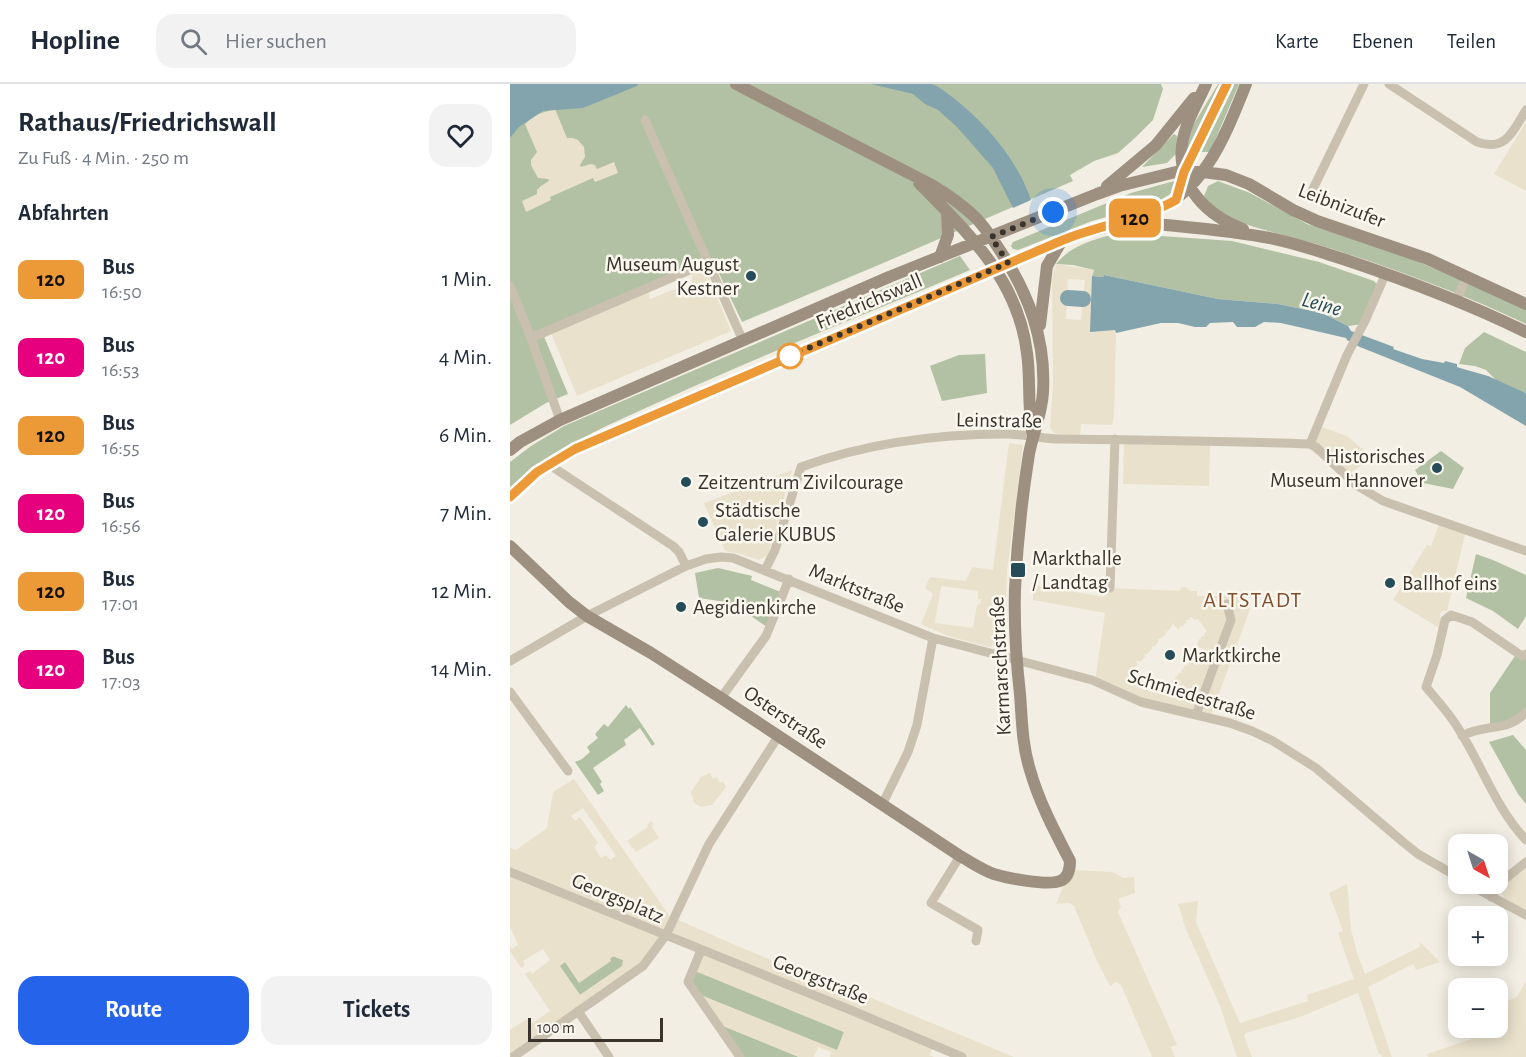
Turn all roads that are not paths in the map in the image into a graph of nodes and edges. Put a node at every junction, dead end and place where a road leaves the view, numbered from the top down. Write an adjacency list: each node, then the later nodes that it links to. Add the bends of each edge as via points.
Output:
1 (736, 84): 10 (main road, Karmarschstraße)
2 (1205, 84): 8 (main road, via 1182,146); 13 (main road, via 1156,145)
3 (1246, 84): 9 (main road, via 1223,139)
4 (1364, 84): 12 (street)
5 (1389, 84): 6 (street, via 1486,145 1502,143 1509,137)
6 (1526, 110)
7 (645, 120): 21 (street)
8 (1184, 172): 9 (main road, Leibnizufer); 11 (main road); 13 (main road, Leibnizufer)
9 (1203, 172): 11 (main road); 25 (main road, Leibnizufer, via 1233,177 1293,210)
10 (909, 174): 14 (main road, Karmarschstraße); 16 (main road, Karmarschstraße, via 959,204)
11 (1190, 187): 15 (main road, via 1162,208); 17 (main road, via 1206,208 1223,221)
12 (1311, 193)
13 (1097, 194): 16 (main road, Friedrichswall)
14 (947, 213): 19 (main road, Karmarschstraße); 20 (main road, via 948,235)
15 (1122, 222): 17 (main road); 18 (main road, Friedrichswall)
16 (991, 237): 19 (main road, Friedrichswall); 22 (main road, Karmarschstraße)
17 (1265, 237): 24 (main road)
18 (1063, 240): 22 (main road, Friedrichswall); 30 (main road, via 1047,266)
19 (977, 242): 20 (main road, Friedrichswall); 23 (main road, Karmarschstraße)
20 (940, 258): 32 (main road, Friedrichswall)
21 (708, 262): 31 (street); 32 (street)
22 (1008, 263): 23 (main road, Friedrichswall); 30 (main road, Karmarschstraße, via 1030,305)
23 (995, 269): 34 (main road, Karmarschstraße, via 1014,306 1026,344); 38 (main road, Friedrichswall, via 651,415)
24 (1386, 273): 27 (main road); 36 (street)
25 (1467, 276): 27 (street); 28 (main road, Leibnizufer)
26 (510, 286): 31 (street)
27 (1456, 300): 29 (main road)
28 (1526, 304)
29 (1526, 332)
30 (1039, 335): 34 (main road, Karmarschstraße, via 1044,363 1043,392 1041,416)
31 (531, 338): 33 (street)
32 (743, 340): 33 (main road, Friedrichswall)
33 (560, 420): 37 (main road, Friedrichswall)
34 (1033, 436): 35 (street, Leinstraße); 43 (street, Leinstraße, via 971,435 880,444 801,467); 51 (main road, Karmarschstraße, via 1017,569)
35 (1115, 439): 36 (street, Leinstraße); 45 (street)
36 (1310, 444): 41 (street, via 1356,485 1383,501)
37 (510, 450)
38 (548, 464): 39 (main road, Friedrichswall); 42 (street, via 673,546)
39 (510, 496)
40 (510, 546): 47 (main road, Osterstraße)
41 (1526, 551)
42 (686, 566): 43 (street, Marktstraße, via 721,557); 47 (street, Marktstraße)
43 (765, 570): 44 (street, Marktstraße)
44 (789, 579): 48 (street, Marktstraße); 53 (street, via 766,636)
45 (1110, 588)
46 (1227, 604): 55 (street, via 1231,620)
47 (587, 616): 50 (street, Marktstraße); 53 (main road, Osterstraße)
48 (933, 638): 51 (street, Marktstraße); 59 (street, via 917,725)
49 (1521, 654): 57 (street, via 1472,622 1456,615 1448,617 1426,687)
50 (510, 661)
51 (1016, 661): 55 (street, Schmiedestraße, via 1092,680 1141,702); 65 (main road, Karmarschstraße, via 1030,770 1070,861 1070,870)
52 (510, 692): 58 (street)
53 (722, 698): 56 (main road, Osterstraße)
54 (1526, 712): 57 (street, via 1510,724)
55 (1196, 715): 64 (street, Schmiedestraße, via 1230,723 1273,741 1316,768 1418,854)
56 (779, 735): 59 (main road, Osterstraße); 69 (street, via 709,844)
57 (1462, 736): 60 (street, via 1493,796)
58 (568, 771)
59 (882, 805): 61 (main road, Osterstraße)
60 (1526, 840)
61 (960, 856): 65 (main road, Osterstraße, via 1010,878); 70 (street, via 931,903 978,930)
62 (1526, 862): 67 (street)
63 (510, 872): 69 (street, Georgsplatz)
64 (1448, 872)
65 (1059, 882)
66 (1486, 894): 67 (street)
67 (1491, 897): 68 (street)
68 (1526, 915)
69 (666, 935): 71 (street, Georgstraße); 72 (street, Georgsplatz, via 643,966)
70 (976, 941)
71 (702, 950): 75 (street, via 688,982); 76 (street, Georgstraße)
72 (578, 1011): 73 (street, Georgsplatz); 74 (street)
73 (513, 1057)
74 (609, 1057)
75 (740, 1057)
76 (962, 1057)

